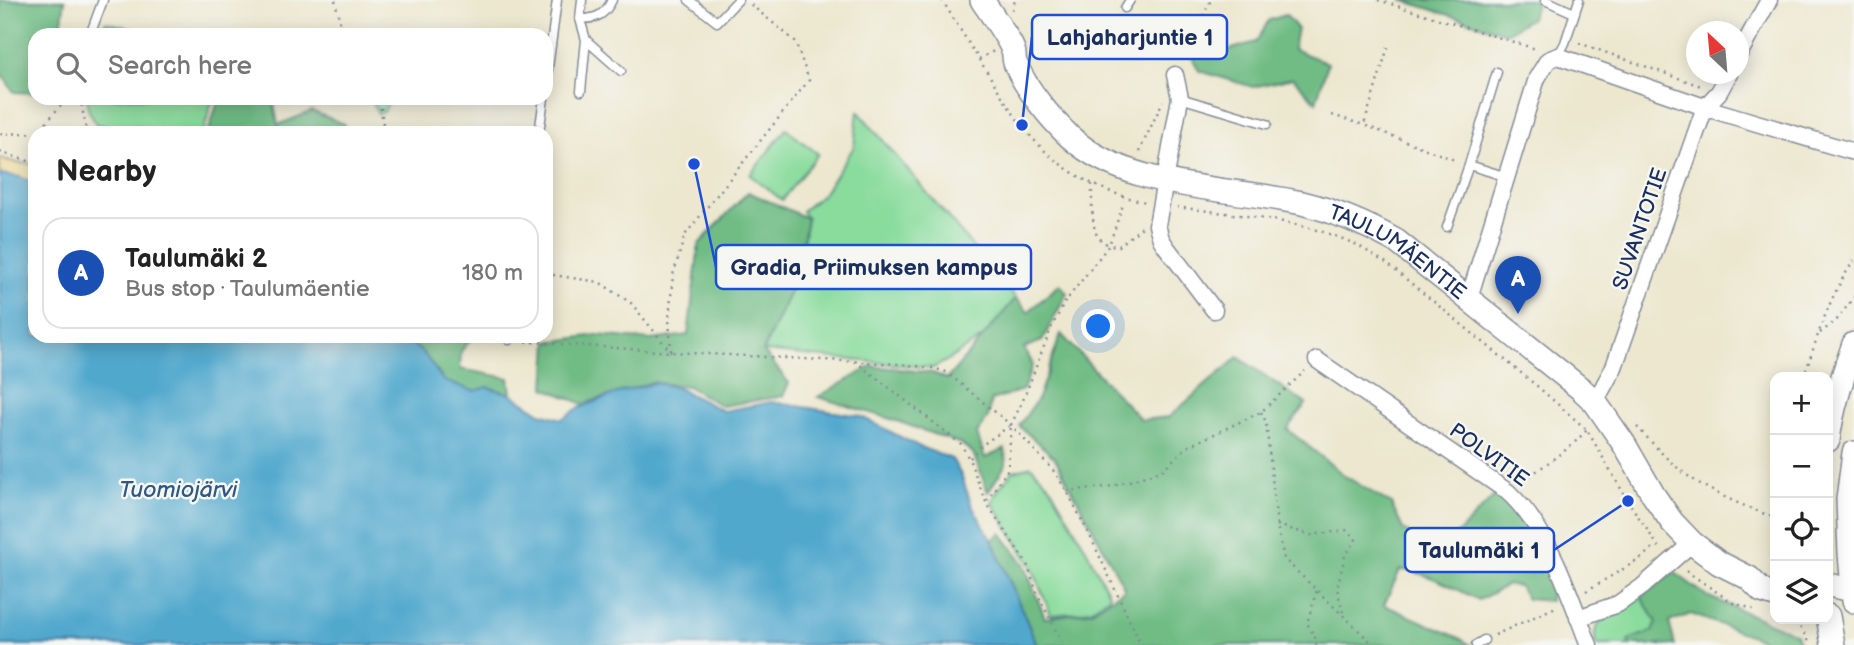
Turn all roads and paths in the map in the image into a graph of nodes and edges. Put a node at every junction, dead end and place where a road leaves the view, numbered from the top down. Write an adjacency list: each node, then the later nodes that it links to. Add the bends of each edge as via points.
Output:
1 (103, 0): 18 (lane)
2 (335, 0): 19 (path)
3 (558, 0): 20 (lane)
4 (582, 0): 17 (lane)
5 (612, 0): 17 (lane, via 606,13)
6 (688, 0): 7 (lane, via 717,22)
7 (738, 0)
8 (745, 0): 66 (path, via 795,41 809,80 685,235 673,275)
9 (942, 0): 53 (path, via 1012,113 1038,145)
10 (969, 0): 25 (main road, TAULUMÄENTIE, via 1002,58)
11 (982, 0): 25 (main road, TAULUMÄENTIE, via 1013,50)
12 (1211, 0): 28 (path)
13 (1545, 0): 16 (lane)
14 (1579, 0): 16 (lane)
15 (1769, 0): 21 (street)
16 (1574, 13): 24 (lane)
17 (580, 19): 22 (lane)
18 (93, 28)
19 (341, 28)
20 (553, 35)
21 (1749, 36)
22 (586, 40): 26 (lane); 30 (lane)
23 (1388, 47): 39 (path)
24 (1558, 56): 36 (street); 51 (street, via 1548,60 1537,78)
25 (1014, 63): 52 (main road, TAULUMÄENTIE, via 1072,138 1118,166)
26 (621, 71)
27 (1497, 72): 50 (lane)
28 (1175, 75): 31 (street); 48 (path)
29 (1723, 84): 36 (street, SUVANTOTIE)
30 (581, 92)
31 (1180, 98): 38 (lane); 52 (street)
32 (61, 105): 40 (path)
33 (81, 105): 41 (path)
34 (381, 105): 42 (path)
35 (543, 105): 43 (lane)
36 (1705, 107): 47 (street); 71 (street, SUVANTOTIE)
37 (1332, 115): 39 (path)
38 (1266, 124)
39 (1364, 125): 50 (path)
40 (42, 126)
41 (86, 126)
42 (385, 126)
43 (540, 126)
44 (28, 133): 45 (path)
45 (0, 134)
46 (0, 152): 49 (path)
47 (1854, 152)
48 (1138, 156)
49 (28, 161)
50 (1469, 165): 51 (lane); 56 (lane)
51 (1507, 177): 61 (street)
52 (1165, 180): 55 (street); 61 (main road, TAULUMÄENTIE, via 1336,213 1396,241)
53 (1092, 184): 55 (path); 57 (path, via 1098,237)
54 (1124, 202): 57 (path)
55 (1160, 205): 57 (path, via 1146,224 1119,246); 62 (street, via 1157,225 1161,239); 71 (path, via 1285,222 1357,245 1385,262 1537,386)
56 (1447, 228)
57 (1110, 245): 73 (path, via 1065,302)
58 (1854, 261): 63 (path, via 1841,278)
59 (553, 275): 66 (path, via 599,282 631,303)
60 (1854, 297): 63 (path)
61 (1469, 298): 71 (main road, TAULUMÄENTIE, via 1581,389)
62 (1214, 310)
63 (1818, 335): 69 (path)
64 (553, 342): 66 (path)
65 (1854, 344): 74 (main road)
66 (671, 352): 68 (path)
67 (1318, 360): 70 (path); 78 (street, POLVITIE)
68 (855, 361): 73 (path, via 946,372); 76 (path, via 961,444)
69 (1806, 372)
70 (1261, 412): 77 (path, via 1187,447 1161,471 1114,486); 81 (path, via 1266,422)
71 (1596, 417): 78 (path, via 1571,446); 82 (main road, TAULUMÄENTIE, via 1624,444 1654,496); 83 (path, via 1628,501)
72 (1634, 424): 80 (path, via 1678,469 1705,487)
73 (1011, 425): 76 (path); 77 (path, via 1054,470); 79 (path, via 1008,469)
74 (1829, 435)
75 (1854, 453): 90 (main road, via 1848,499)
76 (969, 459): 79 (path)
77 (1067, 491): 101 (path)
78 (1508, 492): 91 (street, POLVITIE, via 1538,526)
79 (986, 502): 100 (path, via 1027,564)
80 (1770, 516)
81 (1277, 525): 88 (path, via 1284,559); 95 (path, via 1311,535 1348,530 1356,540 1345,556 1337,588)
82 (1692, 544): 84 (street); 86 (main road, TAULUMÄENTIE)
83 (1656, 545): 84 (path); 91 (path)
84 (1674, 561): 93 (path, via 1733,603); 96 (street, via 1618,604)
85 (1770, 577): 86 (main road, TAULUMÄENTIE)
86 (1749, 578): 89 (main road, TAULUMÄENTIE)
87 (1833, 587): 90 (main road)
88 (1317, 590): 95 (path); 102 (path, via 1307,623)
89 (1770, 594)
90 (1854, 594)
91 (1571, 599): 96 (street, POLVITIE); 99 (path)
92 (1833, 609): 94 (main road)
93 (1754, 610)
94 (1854, 613)
95 (1344, 616): 103 (path)
96 (1578, 618): 105 (street, POLVITIE)
97 (1796, 624): 106 (path)
98 (1829, 624): 107 (main road)
99 (1484, 640): 104 (lane)
100 (1063, 645)
101 (1141, 645)
102 (1316, 645)
103 (1374, 645)
104 (1476, 645)
105 (1589, 645)
106 (1810, 645)
107 (1833, 645)

